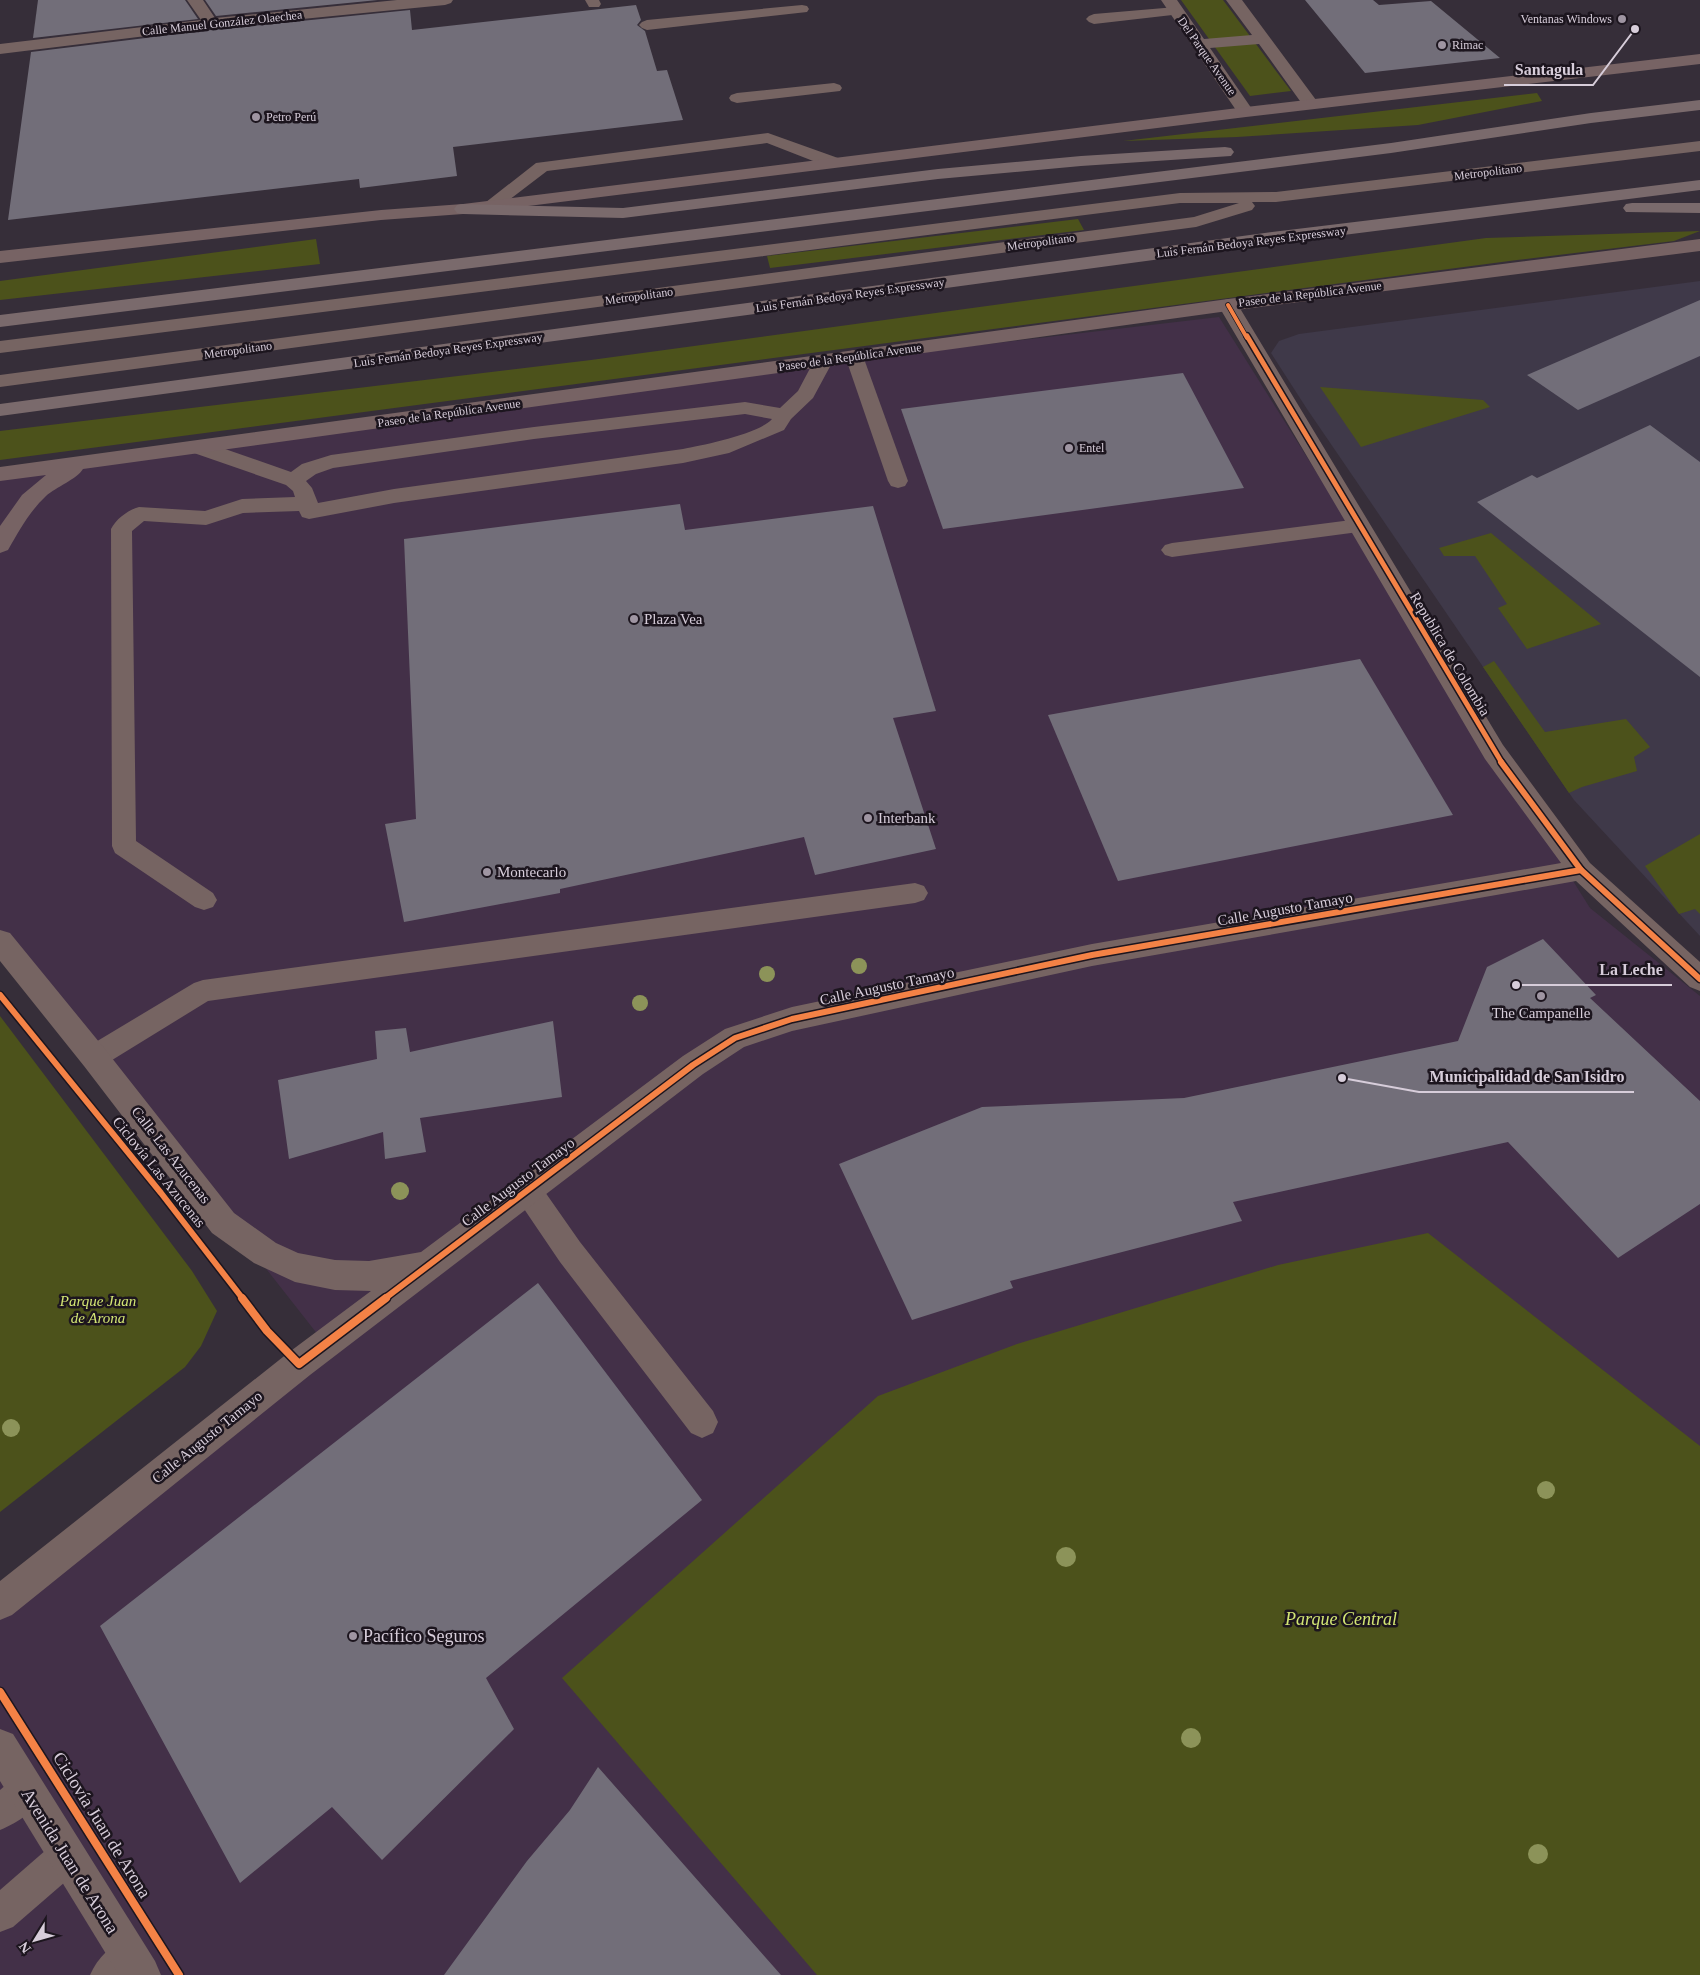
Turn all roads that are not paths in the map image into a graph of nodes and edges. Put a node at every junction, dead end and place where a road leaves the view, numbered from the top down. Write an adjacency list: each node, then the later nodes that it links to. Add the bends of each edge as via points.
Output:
1 (195, 0): 7 (street)
2 (445, 0): 7 (street, Calle Manuel González Olaechea)
3 (1234, 0): 9 (street)
4 (1172, 5): 6 (lane); 10 (street, Del Parque Avenue)
5 (802, 9): 8 (lane)
6 (1094, 19)
7 (211, 23): 11 (street, Calle Manuel González Olaechea)
8 (647, 25)
9 (1263, 39): 10 (street); 16 (street)
10 (1200, 44): 18 (street, Del Parque Avenue)
11 (0, 49)
12 (1700, 59): 16 (main road)
13 (834, 88): 15 (lane)
14 (1664, 93): 19 (highway)
15 (736, 98)
16 (1311, 104): 18 (main road)
17 (1700, 105): 19 (highway)
18 (1246, 112): 22 (main road)
19 (1591, 118): 21 (highway)
20 (1700, 146): 24 (lane, Metropolitano)
21 (1392, 148): 28 (highway, via 1262,149 1071,162 928,175 623,213); 32 (highway)
22 (832, 162): 25 (main road); 25 (lane, via 768,138 542,167)
23 (1700, 185): 26 (highway, Luis Fernán Bedoya Reyes Expressway)
24 (1276, 197): 33 (lane, Metropolitano, via 1180,198); 36 (lane, Metropolitano, via 1196,222)
25 (490, 206): 28 (main road)
26 (1523, 208): 27 (highway); 37 (highway, Luis Fernán Bedoya Reyes Expressway, via 1272,238)
27 (1700, 208)
28 (464, 209): 30 (main road, via 372,216)
29 (1700, 246): 31 (main road, Paseo de la República Avenue)
30 (0, 257)
31 (1228, 305): 34 (main road, Paseo de la República Avenue); 45 (street, Republica de Colombia)
32 (0, 322)
33 (0, 347)
34 (854, 356): 35 (main road, Paseo de la República Avenue); 43 (lane)
35 (823, 361): 38 (lane, via 806,394); 39 (main road, Paseo de la República Avenue)
36 (0, 381)
37 (0, 410)
38 (784, 415): 42 (lane, via 745,408 534,433 331,462 310,469); 44 (lane, via 777,426 722,448)
39 (198, 447): 40 (main road, Paseo de la República Avenue); 42 (lane)
40 (94, 461): 41 (main road, Paseo de la República Avenue); 46 (main road, via 60,475 40,488 20,510)
41 (0, 474)
42 (293, 480): 44 (lane, via 302,488)
43 (898, 481)
44 (308, 508): 50 (lane, via 242,506 206,518 139,514 121,529 124,846)
45 (1359, 526): 47 (lane); 48 (street, Republica de Colombia, via 1494,752)
46 (0, 545)
47 (1172, 550)
48 (1581, 870): 52 (street, Republica de Colombia); 54 (street, Calle Augusto Tamayo, via 1092,955 792,1019 735,1038 693,1065)
49 (915, 893): 53 (lane, via 203,991)
50 (204, 900)
51 (0, 941): 53 (street, Calle Las Azucenas)
52 (1700, 979)
53 (94, 1057): 55 (street, Calle Las Azucenas, via 223,1223 265,1253 295,1267 335,1275 369,1276)
54 (528, 1191): 55 (street, Calle Augusto Tamayo); 56 (lane, via 570,1252)
55 (427, 1266): 57 (street, Calle Augusto Tamayo)
56 (702, 1422)
57 (0, 1603)
58 (0, 1747): 59 (street, Avenida Juan de Arona)
59 (13, 1802): 60 (street, Avenida Juan de Arona)
60 (67, 1856): 61 (lane); 62 (street, Avenida Juan de Arona)
61 (0, 1914)
62 (126, 1969)

